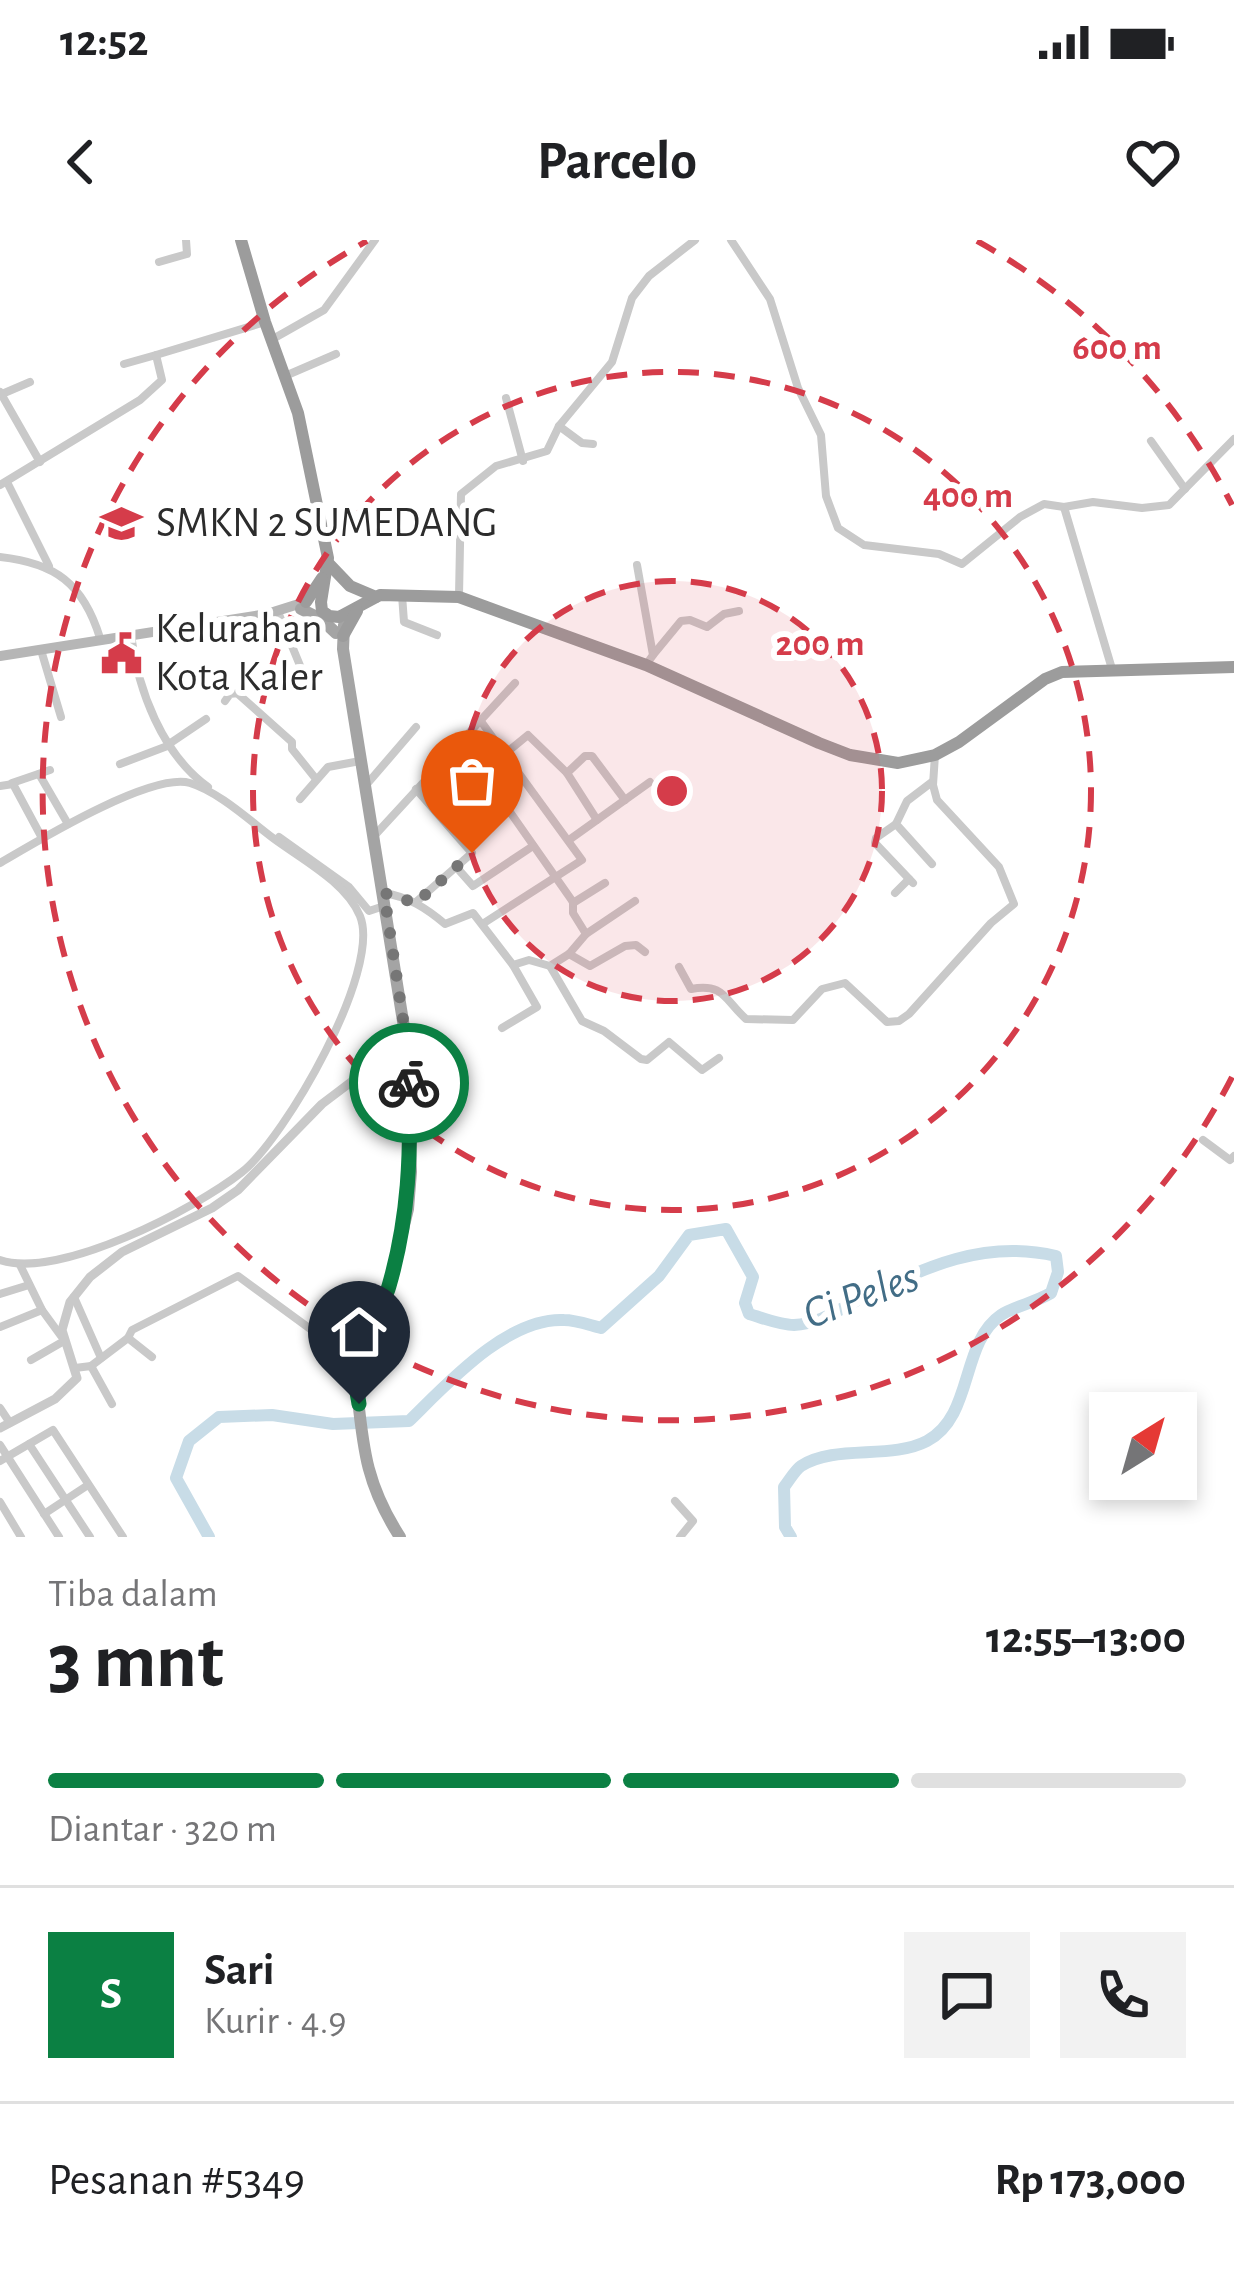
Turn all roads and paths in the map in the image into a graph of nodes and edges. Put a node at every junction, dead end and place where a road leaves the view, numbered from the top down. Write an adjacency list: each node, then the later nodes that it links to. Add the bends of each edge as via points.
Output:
1 (186, 240): 6 (street, via 187,254)
2 (241, 240): 7 (highway)
3 (375, 240): 8 (street, via 323,310)
4 (695, 240): 16 (street, via 632,298 612,362)
5 (731, 240): 24 (street, via 770,299 821,435 831,517 851,539 966,563 1020,517 1044,504)
6 (159, 262)
7 (265, 322): 8 (highway); 10 (street)
8 (272, 340): 12 (highway)
9 (336, 354): 12 (street)
10 (156, 355): 11 (street); 21 (street, via 158,385)
11 (124, 364)
12 (285, 376): 28 (highway)
13 (30, 382): 14 (street)
14 (1, 393): 21 (street)
15 (506, 398): 20 (street)
16 (559, 426): 19 (street); 20 (street, via 547,451)
17 (1234, 440): 23 (street)
18 (1150, 441): 23 (street)
19 (593, 444)
20 (523, 461): 32 (street, via 482,473 460,494)
21 (40, 462): 22 (street)
22 (3, 483): 27 (street)
23 (1185, 489): 24 (street, via 1164,507)
24 (1064, 507): 46 (street)
25 (0, 557): 27 (street)
26 (637, 565): 44 (street)
27 (50, 567): 40 (street, via 83,601)
28 (330, 569): 29 (highway); 30 (highway); 33 (highway); 34 (highway)
29 (343, 593): 30 (highway); 33 (highway); 36 (highway)
30 (325, 594): 34 (main road); 37 (highway)
31 (402, 594): 32 (highway); 33 (highway); 39 (street, via 404,622)
32 (459, 597): 44 (highway)
33 (369, 598): 36 (highway); 41 (highway)
34 (294, 608): 37 (main road); 38 (main road); 41 (main road); 48 (street)
35 (739, 610): 44 (street, via 707,627 681,621)
36 (346, 611): 37 (highway); 41 (main road)
37 (326, 614): 41 (main road)
38 (131, 635): 40 (main road); 54 (street, via 141,690)
39 (437, 635)
40 (100, 638): 42 (main road)
41 (340, 639): 57 (main road)
42 (41, 650): 43 (main road); 50 (street)
43 (0, 656)
44 (649, 660): 56 (highway, via 850,755 898,763)
45 (1234, 667): 46 (highway)
46 (1112, 669): 56 (highway, via 1045,679)
47 (515, 682): 52 (street)
48 (308, 685)
49 (224, 701): 63 (street, via 237,693 264,714)
50 (61, 717)
51 (206, 718): 54 (street)
52 (480, 720): 55 (street); 68 (street)
53 (416, 727): 67 (street)
54 (170, 744): 58 (street); 85 (street, via 189,773 350,887 365,909)
55 (505, 750): 59 (street, via 483,772); 61 (street, via 528,735); 77 (street)
56 (935, 755): 64 (street)
57 (362, 760): 63 (street, via 328,767); 67 (main road)
58 (120, 764)
59 (475, 764)
60 (50, 770): 62 (street)
61 (567, 773): 70 (street, via 592,756); 72 (street)
62 (39, 774): 66 (street); 73 (street)
63 (316, 779): 69 (street)
64 (933, 781): 74 (street, via 907,801); 95 (street, via 937,800 999,867 1014,904 909,1014 887,1022 845,983 822,989 793,1020 746,1019 713,987 691,989)
65 (650, 782): 70 (street)
66 (5, 784): 76 (street)
67 (366, 785): 75 (main road)
68 (416, 789): 75 (street); 81 (street, via 472,853)
69 (300, 799)
70 (625, 800): 72 (street)
71 (503, 802): 78 (street)
72 (598, 820): 77 (street)
73 (68, 824): 76 (street); 102 (street, via 155,786 200,787 345,894 362,923 364,949 323,1057 244,1170 107,1246)
74 (896, 824): 80 (street); 84 (street, via 875,843 911,881)
75 (375, 835): 85 (main road)
76 (42, 838): 79 (street)
77 (569, 840): 82 (street, via 582,860)
78 (532, 846): 81 (street, via 472,886); 82 (street)
79 (0, 863)
80 (932, 864)
81 (458, 869): 87 (street)
82 (555, 876): 88 (street); 89 (street)
83 (605, 883): 88 (street)
84 (895, 893)
85 (385, 899): 87 (street); 97 (main road)
86 (635, 901): 90 (street)
87 (416, 903): 89 (street, via 445,924 473,913)
88 (573, 903): 90 (street)
89 (484, 923): 93 (street)
90 (586, 934): 92 (street)
91 (645, 952): 92 (street, via 625,946 590,966)
92 (569, 954): 94 (street)
93 (514, 965): 94 (street); 96 (street, via 537,1007)
94 (550, 966): 98 (street, via 582,1021 644,1061 669,1042 699,1069)
95 (679, 967)
96 (502, 1028)
97 (407, 1046): 105 (street, via 322,1104 238,1190 122,1252); 113 (main road, via 408,1209 388,1290 356,1340)
98 (719, 1058)
99 (1203, 1140): 100 (street)
100 (1232, 1160)
101 (0, 1260): 102 (street)
102 (20, 1264): 103 (street)
103 (29, 1286): 104 (street); 106 (street)
104 (0, 1294)
105 (74, 1296): 108 (street); 110 (street)
106 (42, 1310): 107 (street); 108 (street)
107 (0, 1327)
108 (62, 1338): 112 (street); 115 (street)
109 (128, 1339): 110 (street); 111 (street); 113 (street, via 238,1276)
110 (101, 1358): 114 (street)
111 (152, 1358)
112 (31, 1360)
113 (353, 1365): 131 (main road, via 366,1468)
114 (92, 1366): 115 (street); 116 (street)
115 (75, 1368): 118 (street, via 77,1378 56,1400)
116 (112, 1404)
117 (0, 1408): 118 (street)
118 (5, 1425)
119 (29, 1444): 121 (street); 122 (street, via 53,1430); 123 (street)
120 (0, 1445): 121 (street)
121 (3, 1459): 126 (street)
122 (88, 1485): 123 (street); 130 (street)
123 (67, 1499): 126 (street); 129 (street)
124 (675, 1501): 132 (street, via 693,1521)
125 (0, 1502): 127 (street)
126 (44, 1514): 128 (street)
127 (22, 1537)
128 (58, 1537)
129 (90, 1537)
130 (123, 1537)
131 (400, 1537)
132 (680, 1537)

